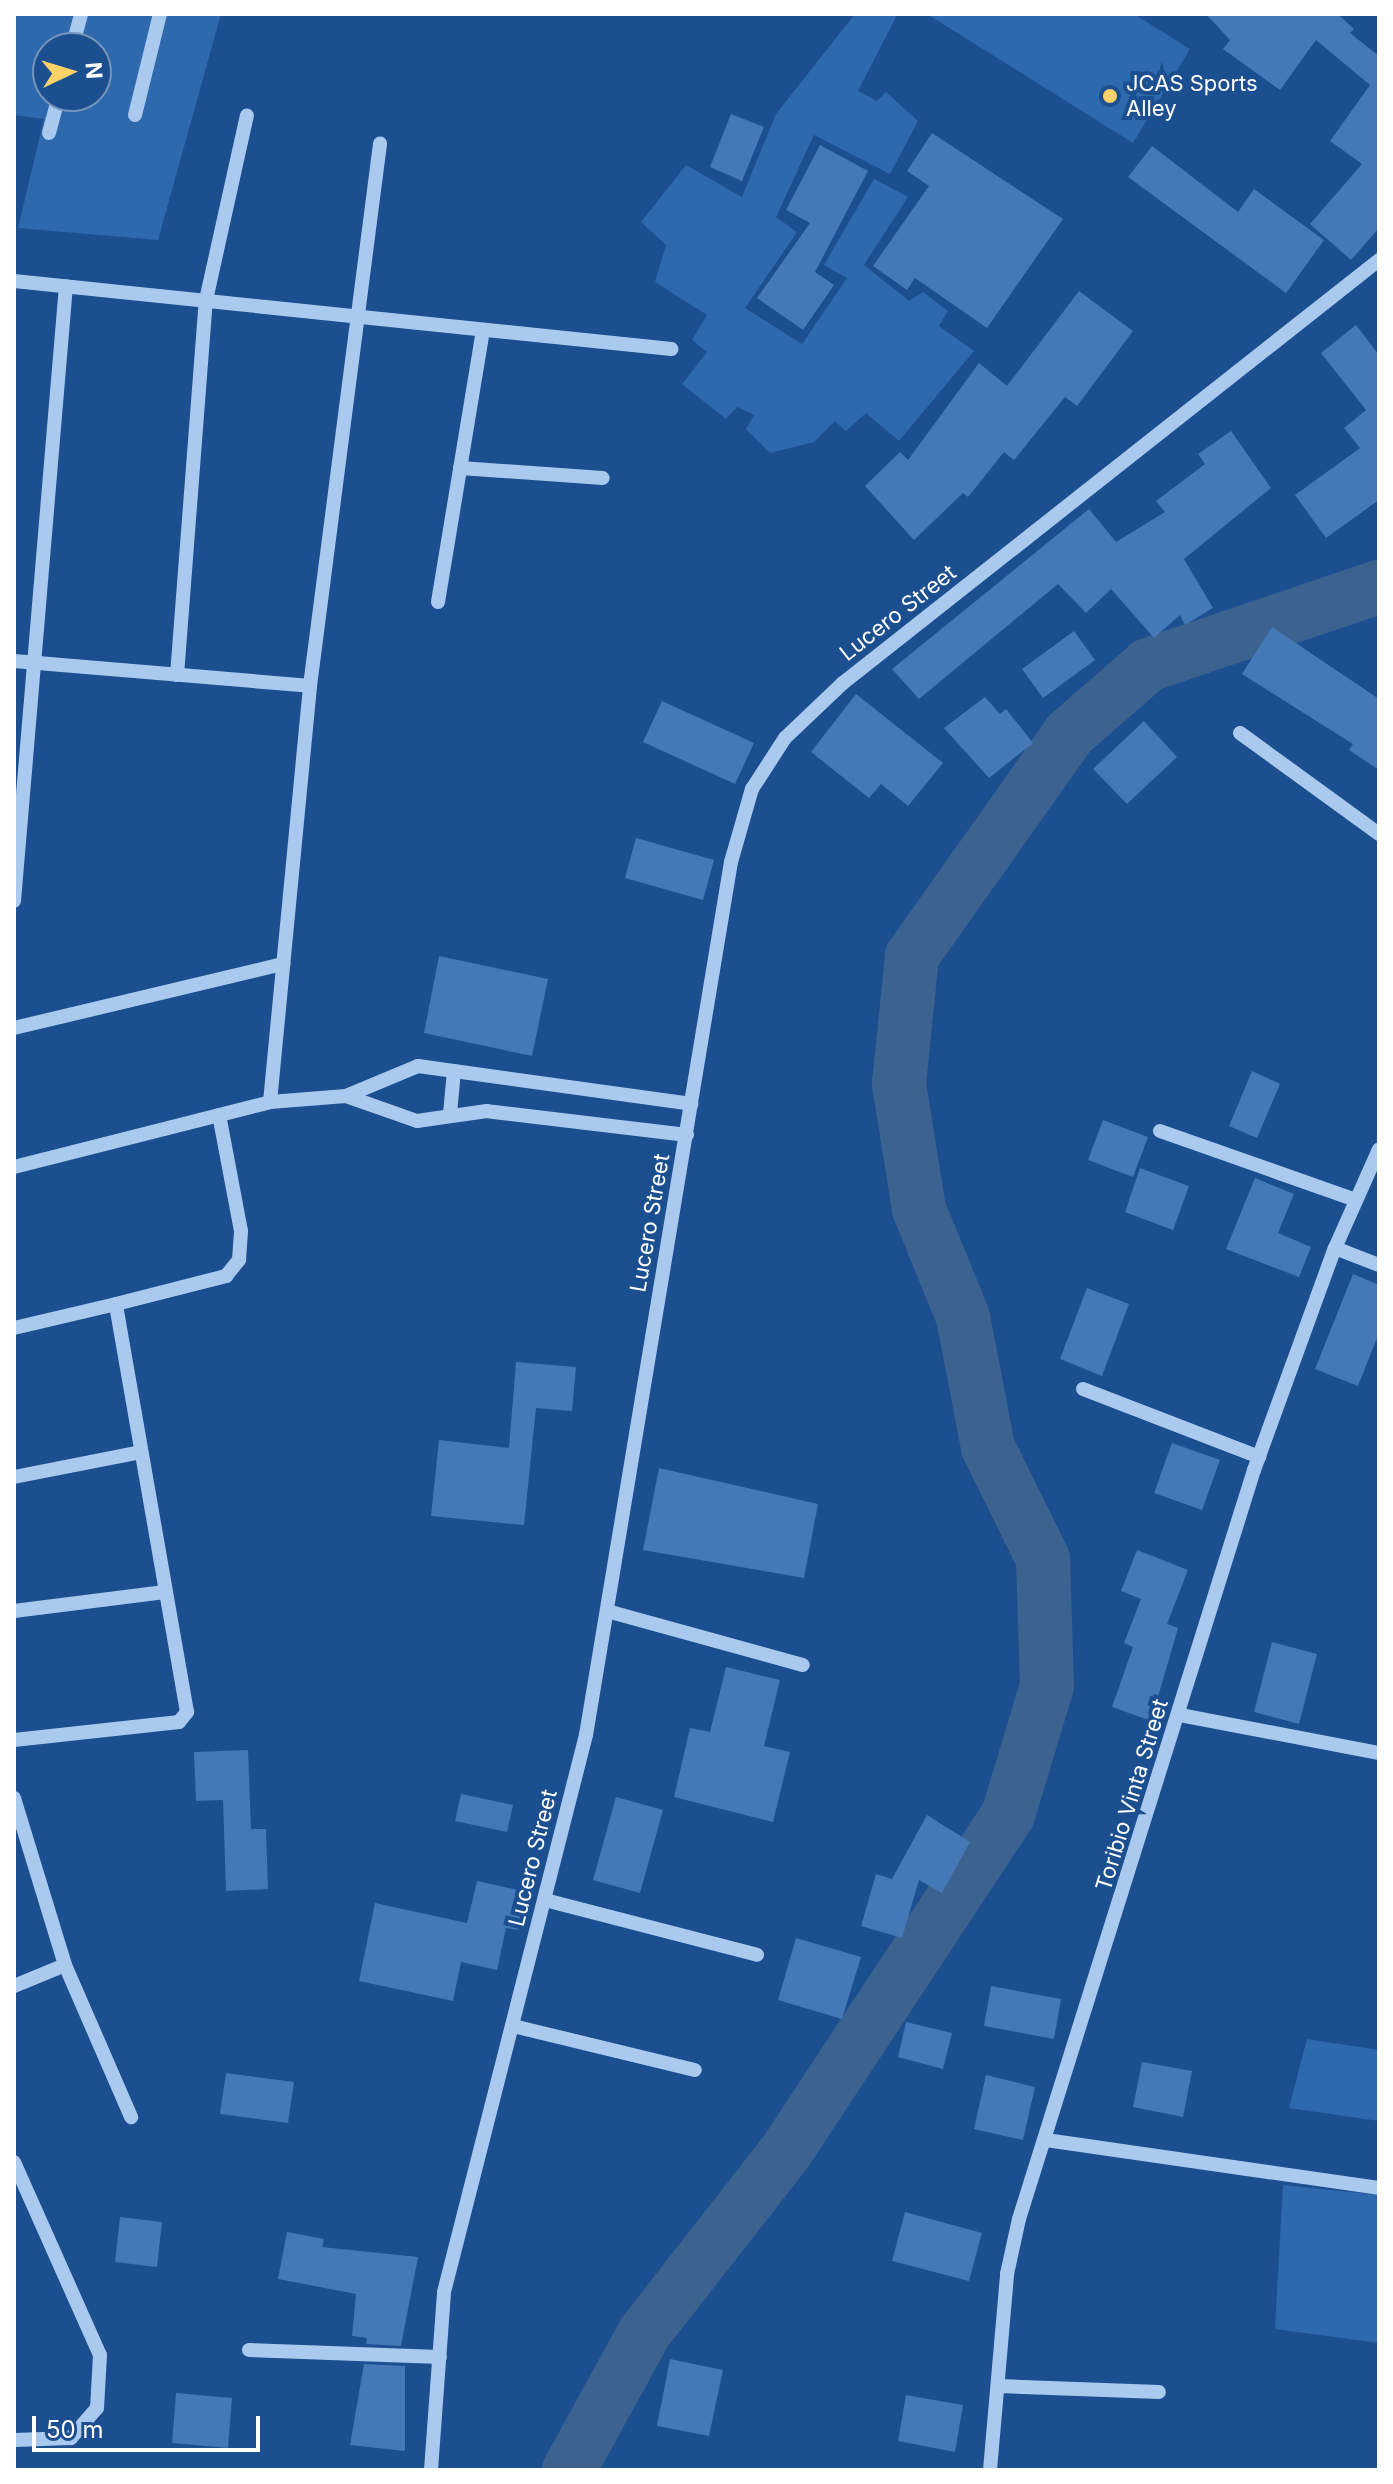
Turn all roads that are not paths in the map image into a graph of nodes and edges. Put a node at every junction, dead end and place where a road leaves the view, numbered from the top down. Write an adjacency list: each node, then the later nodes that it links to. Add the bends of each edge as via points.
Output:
1 (160, 14): 3 (street)
2 (55, 112): 5 (street)
3 (135, 115)
4 (247, 115): 10 (street)
5 (49, 133)
6 (380, 144): 11 (street)
7 (1379, 260): 29 (street, Lucero Street, via 843,683 785,738 752,789 731,862)
8 (14, 281): 9 (street)
9 (66, 286): 10 (street); 18 (street)
10 (206, 300): 11 (street); 19 (street)
11 (357, 320): 12 (street); 20 (street)
12 (483, 330): 13 (street); 14 (street)
13 (671, 349)
14 (460, 468): 15 (street); 16 (street)
15 (603, 478)
16 (438, 602)
17 (14, 661): 18 (street)
18 (35, 663): 19 (street); 23 (street)
19 (177, 675): 20 (street)
20 (310, 686): 24 (street)
21 (1240, 733): 22 (street)
22 (1379, 834)
23 (14, 901)
24 (283, 964): 25 (street); 28 (street)
25 (14, 1028)
26 (454, 1071): 27 (street, via 418,1066); 29 (street); 30 (street)
27 (346, 1096): 28 (street); 30 (street, via 417,1121)
28 (270, 1102): 31 (street)
29 (691, 1104): 33 (street, Lucero Street)
30 (450, 1114): 33 (street, via 487,1111)
31 (219, 1115): 35 (street); 39 (street, via 241,1231 239,1260 226,1276)
32 (1160, 1131): 36 (street)
33 (687, 1135): 47 (street, Lucero Street)
34 (1379, 1149): 36 (street, Toribio Vinta Street)
35 (14, 1167)
36 (1356, 1200): 37 (street, Toribio Vinta Street)
37 (1335, 1248): 38 (street); 43 (street, Toribio Vinta Street)
38 (1379, 1265)
39 (116, 1304): 40 (street); 42 (street)
40 (14, 1328)
41 (1083, 1389): 43 (street)
42 (141, 1452): 44 (street); 45 (street)
43 (1259, 1457): 49 (street, Toribio Vinta Street)
44 (14, 1477)
45 (165, 1592): 46 (street); 50 (street, via 188,1697 179,1722)
46 (14, 1611)
47 (607, 1611): 48 (street); 53 (street, Lucero Street, via 586,1735)
48 (803, 1665)
49 (1180, 1715): 51 (street); 60 (street, Toribio Vinta Street)
50 (14, 1740)
51 (1379, 1753)
52 (14, 1798): 55 (street)
53 (545, 1900): 54 (street); 57 (street, Lucero Street)
54 (757, 1955)
55 (65, 1965): 56 (street); 59 (street)
56 (14, 1986)
57 (513, 2026): 58 (street); 64 (street, Lucero Street, via 444,2292)
58 (695, 2070)
59 (131, 2117)
60 (1046, 2140): 62 (street); 65 (street, Toribio Vinta Street, via 1007,2274)
61 (14, 2162): 67 (street, via 100,2355 97,2408 71,2438)
62 (1379, 2188)
63 (249, 2350): 64 (street)
64 (440, 2357): 68 (street, Lucero Street)
65 (998, 2386): 66 (street); 69 (street, Toribio Vinta Street)
66 (1159, 2392)
67 (14, 2440)
68 (431, 2470)
69 (990, 2470)

